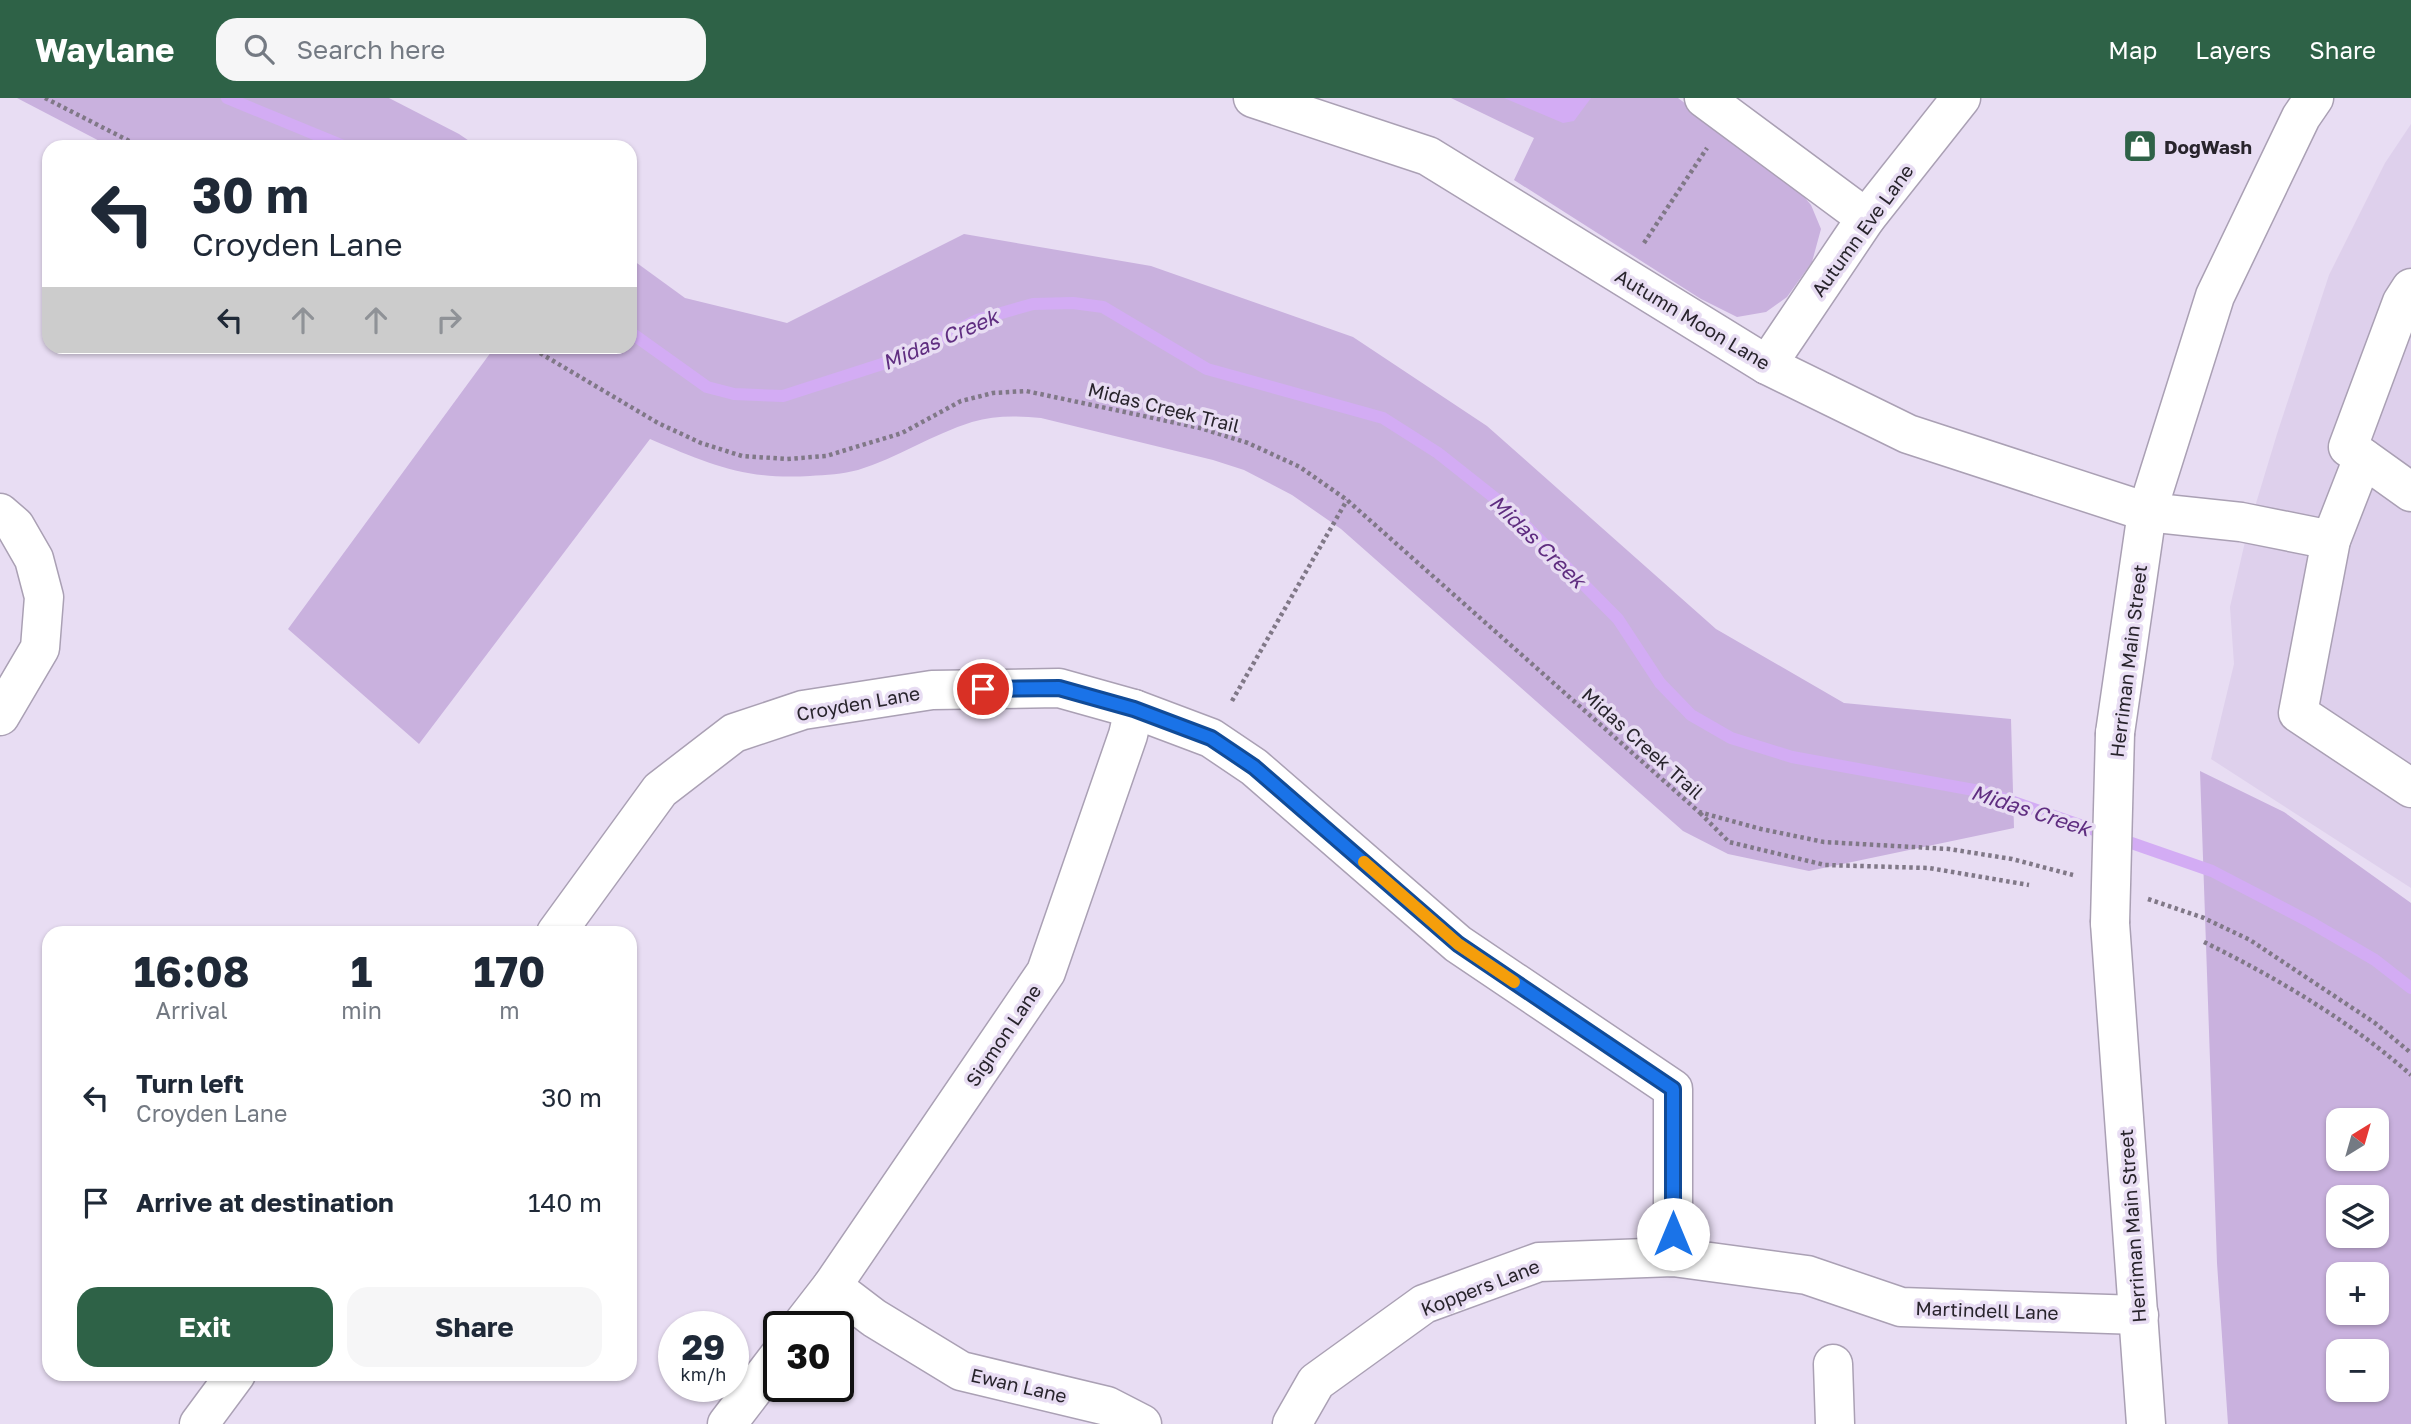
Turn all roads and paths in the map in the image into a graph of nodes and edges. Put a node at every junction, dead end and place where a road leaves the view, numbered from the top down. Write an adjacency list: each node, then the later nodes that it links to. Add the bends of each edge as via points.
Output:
1 (45, 98): 6 (path)
2 (1253, 98): 12 (street, Autumn Moon Lane, via 1428,156)
3 (1704, 98): 8 (street)
4 (1961, 98): 8 (street, Autumn Eve Lane)
5 (2314, 98): 16 (street, Herriman Main Street, via 2215,296)
6 (127, 140)
7 (1708, 148): 9 (path)
8 (1866, 218): 12 (street, Autumn Eve Lane)
9 (1638, 252)
10 (2411, 288): 13 (street, via 2348,447)
11 (543, 354): 15 (path, Midas Creek Trail, via 658,423 742,456 826,456 902,433 961,401 1026,391 1200,428 1248,443 1300,467)
12 (1767, 365): 16 (street, Autumn Moon Lane, via 1908,434)
13 (2363, 458): 14 (street); 18 (street)
14 (2411, 492)
15 (1347, 500): 19 (path); 23 (path, Midas Creek Trail)
16 (2147, 512): 18 (street, Autumn Moon Lane, via 2241,522); 32 (street, Herriman Main Street, bridge, via 2115,733 2110,923)
17 (0, 513): 21 (street, via 15,526 34,559 44,597 40,648)
18 (2331, 540): 22 (street, via 2298,713)
19 (1232, 701)
20 (1134, 709): 26 (street, Croyden Lane, via 1059,688 932,690 803,710 734,733 660,790); 29 (street, Croyden Lane, via 1211,738 1254,767 1458,944 1673,1089); 30 (street, Sigmon Lane, via 1046,972)
21 (0, 716)
22 (2411, 788)
23 (1699, 812): 24 (path, Midas Creek Trail); 25 (path, Midas Creek Trail, via 1729,842 1825,865 1929,868)
24 (1730, 821)
25 (2029, 885)
26 (561, 926)
27 (2204, 942): 28 (path, via 2319,1006)
28 (2411, 1075)
29 (1673, 1257): 32 (street, Martindell Lane, via 1807,1275 1901,1307); 39 (street, Koppers Lane, via 1539,1262 1424,1304 1316,1382)
30 (832, 1286): 31 (street, Sigmon Lane); 38 (street, Ewan Lane, via 874,1318 961,1371 1107,1405)
31 (813, 1311)
32 (2139, 1315): 41 (street, Herriman Main Street)
33 (1833, 1364): 40 (street)
34 (763, 1377): 37 (street)
35 (231, 1381): 36 (street)
36 (199, 1424)
37 (727, 1424)
38 (1142, 1424)
39 (1292, 1424)
40 (1835, 1424)
41 (2146, 1424)

